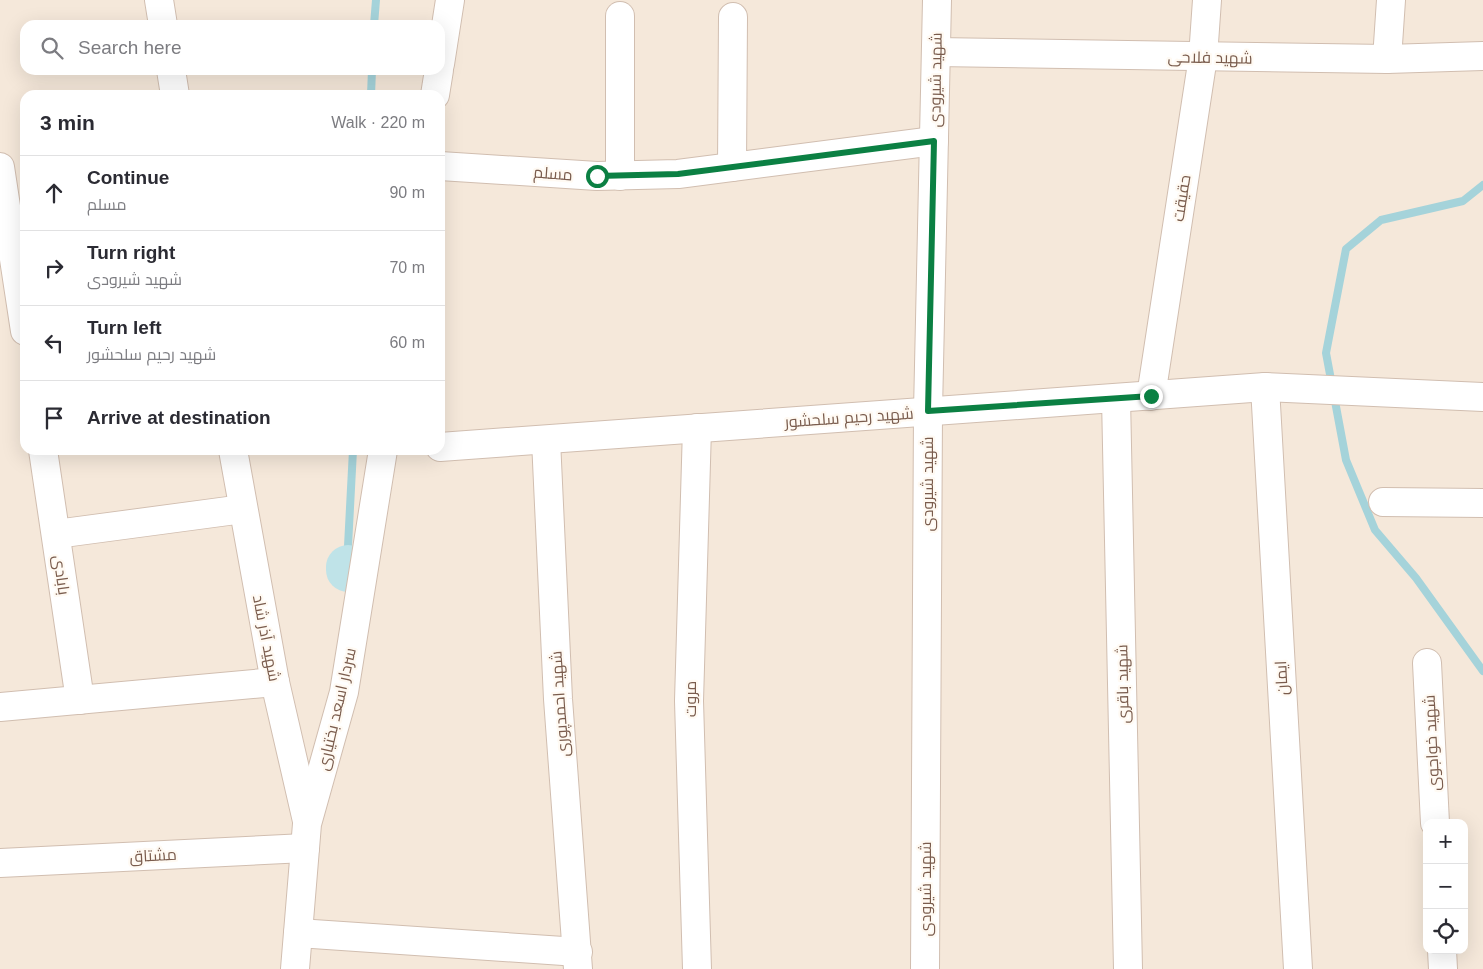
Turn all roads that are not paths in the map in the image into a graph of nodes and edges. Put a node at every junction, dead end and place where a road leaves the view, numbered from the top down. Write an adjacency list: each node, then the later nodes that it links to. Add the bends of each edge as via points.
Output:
1 (159, 0): 8 (street)
2 (450, 0): 9 (street)
3 (937, 0): 10 (street, شهید شیرودی)
4 (1208, 0): 12 (street, حقیقت)
5 (1390, 0): 13 (street)
6 (620, 16): 22 (street)
7 (733, 17): 21 (street)
8 (162, 20)
9 (445, 32)
10 (936, 52): 12 (street, شهید فلاحی); 18 (street, شهید شیرودی)
11 (1483, 56): 13 (street, شهید فلاحی)
12 (1203, 57): 13 (street, شهید فلاحی); 25 (street, حقیقت)
13 (1387, 59)
14 (172, 75): 16 (street)
15 (438, 75): 17 (street)
16 (174, 90)
17 (436, 90)
18 (934, 141): 21 (street, مسلم); 28 (street, شهید شیرودی)
19 (445, 166): 22 (street, مسلم)
20 (0, 167): 23 (street)
21 (732, 167): 22 (street, مسلم, via 678,174)
22 (620, 176)
23 (20, 299)
24 (1265, 387): 25 (street, شهید رحیم سلحشور); 26 (street, شهید رحیم سلحشور); 53 (street, ایمان)
25 (1151, 396): 27 (street, شهید رحیم سلحشور)
26 (1483, 397)
27 (1116, 398): 28 (street, شهید رحیم سلحشور); 52 (street, شهید باقری)
28 (928, 411): 29 (street, شهید رحیم سلحشور); 51 (street, شهید شیرودی)
29 (697, 428): 30 (street, شهید رحیم سلحشور); 50 (street, مروت, via 689,701)
30 (546, 440): 31 (street, شهید رحیم سلحشور); 48 (street, شهید احمدپوری, via 558,699)
31 (445, 447)
32 (44, 455): 38 (street, بابادی)
33 (235, 455): 37 (street, شهید آذر شاد)
34 (387, 455): 44 (street, سردار اسعد بختیاری, via 344,692)
35 (1383, 502): 36 (street)
36 (1483, 503)
37 (243, 509): 38 (street); 40 (street, شهید آذر شاد)
38 (56, 534): 41 (street, بابادی)
39 (1427, 663): 43 (street, شهید خواجوی)
40 (275, 682): 41 (street); 44 (street, شهید آذر شاد)
41 (80, 700): 42 (street)
42 (0, 707)
43 (1436, 819)
44 (306, 836): 45 (street, مشتاق); 46 (street, سردار اسعد بختیاری)
45 (0, 863)
46 (298, 933): 48 (street); 49 (street, سردار اسعد بختیاری)
47 (1442, 954): 54 (street)
48 (578, 960)
49 (295, 969)
50 (697, 969)
51 (925, 969)
52 (1128, 969)
53 (1298, 969)
54 (1443, 969)

